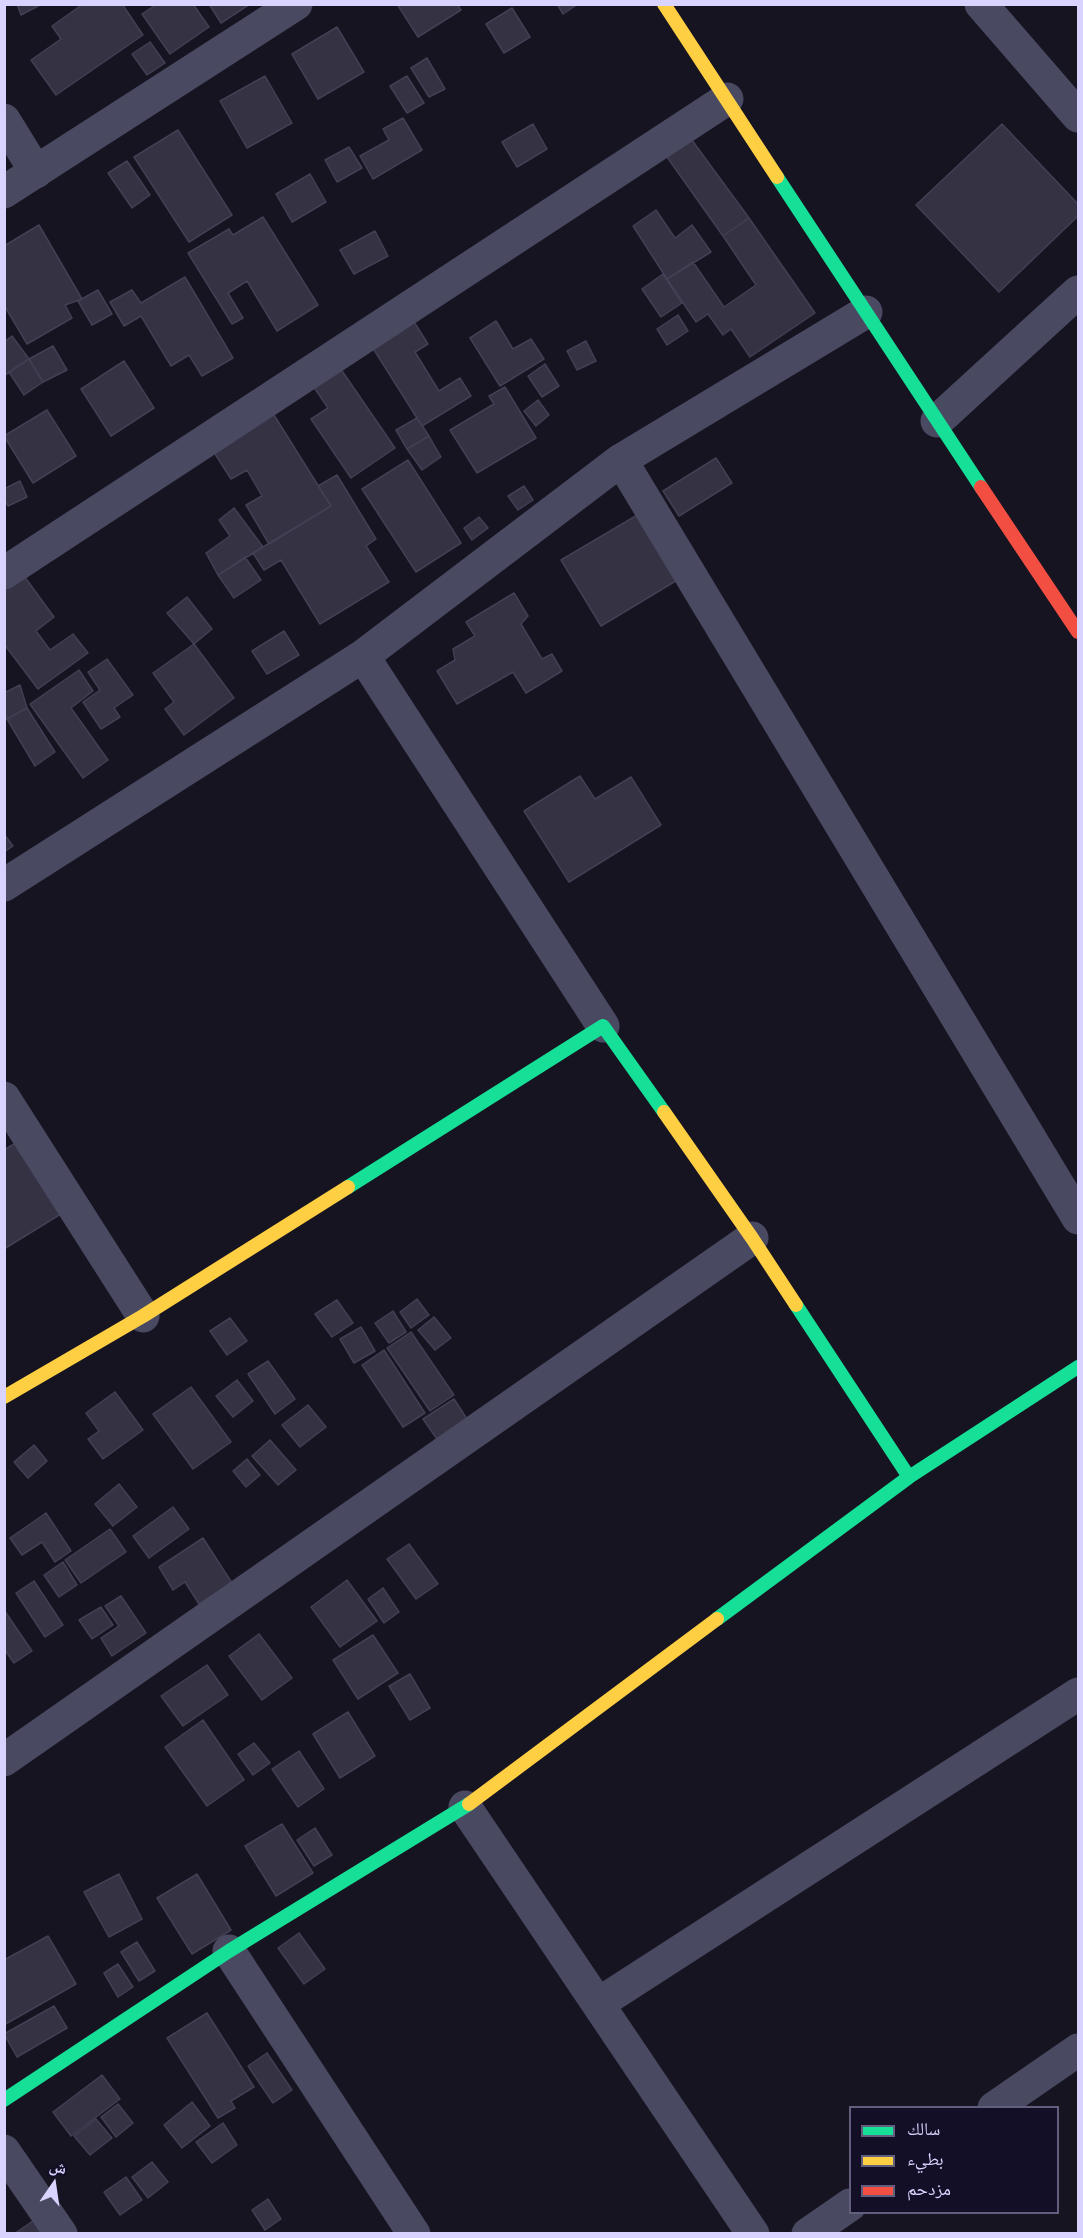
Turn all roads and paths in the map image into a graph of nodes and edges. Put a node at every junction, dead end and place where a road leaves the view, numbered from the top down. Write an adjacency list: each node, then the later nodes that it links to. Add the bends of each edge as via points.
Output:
1 (664, 4): 4 (street)
2 (981, 4): 5 (street)
3 (294, 5): 7 (street)
4 (727, 99): 10 (street); 13 (street)
5 (1078, 116)
6 (4, 120): 7 (street)
7 (36, 172): 8 (street)
8 (4, 192)
9 (1078, 292): 11 (street)
10 (866, 312): 11 (street); 12 (street)
11 (937, 421): 14 (street)
12 (621, 460): 15 (street); 19 (street)
13 (4, 573)
14 (1078, 632)
15 (363, 656): 16 (street); 17 (street)
16 (4, 885)
17 (603, 1026): 20 (street); 21 (street)
18 (4, 1098): 21 (street)
19 (1078, 1218)
20 (752, 1238): 24 (street); 26 (street)
21 (143, 1316): 23 (street)
22 (1078, 1367): 24 (street)
23 (4, 1397)
24 (909, 1477): 27 (street)
25 (1078, 1694): 29 (street)
26 (4, 1760)
27 (465, 1807): 28 (street); 29 (street)
28 (230, 1951): 31 (street); 36 (street)
29 (598, 2004): 37 (street)
30 (1078, 2050): 32 (street)
31 (4, 2100)
32 (997, 2106)
33 (4, 2151): 35 (street)
34 (849, 2206): 38 (street)
35 (61, 2234)
36 (414, 2234)
37 (753, 2234)
38 (808, 2234)

